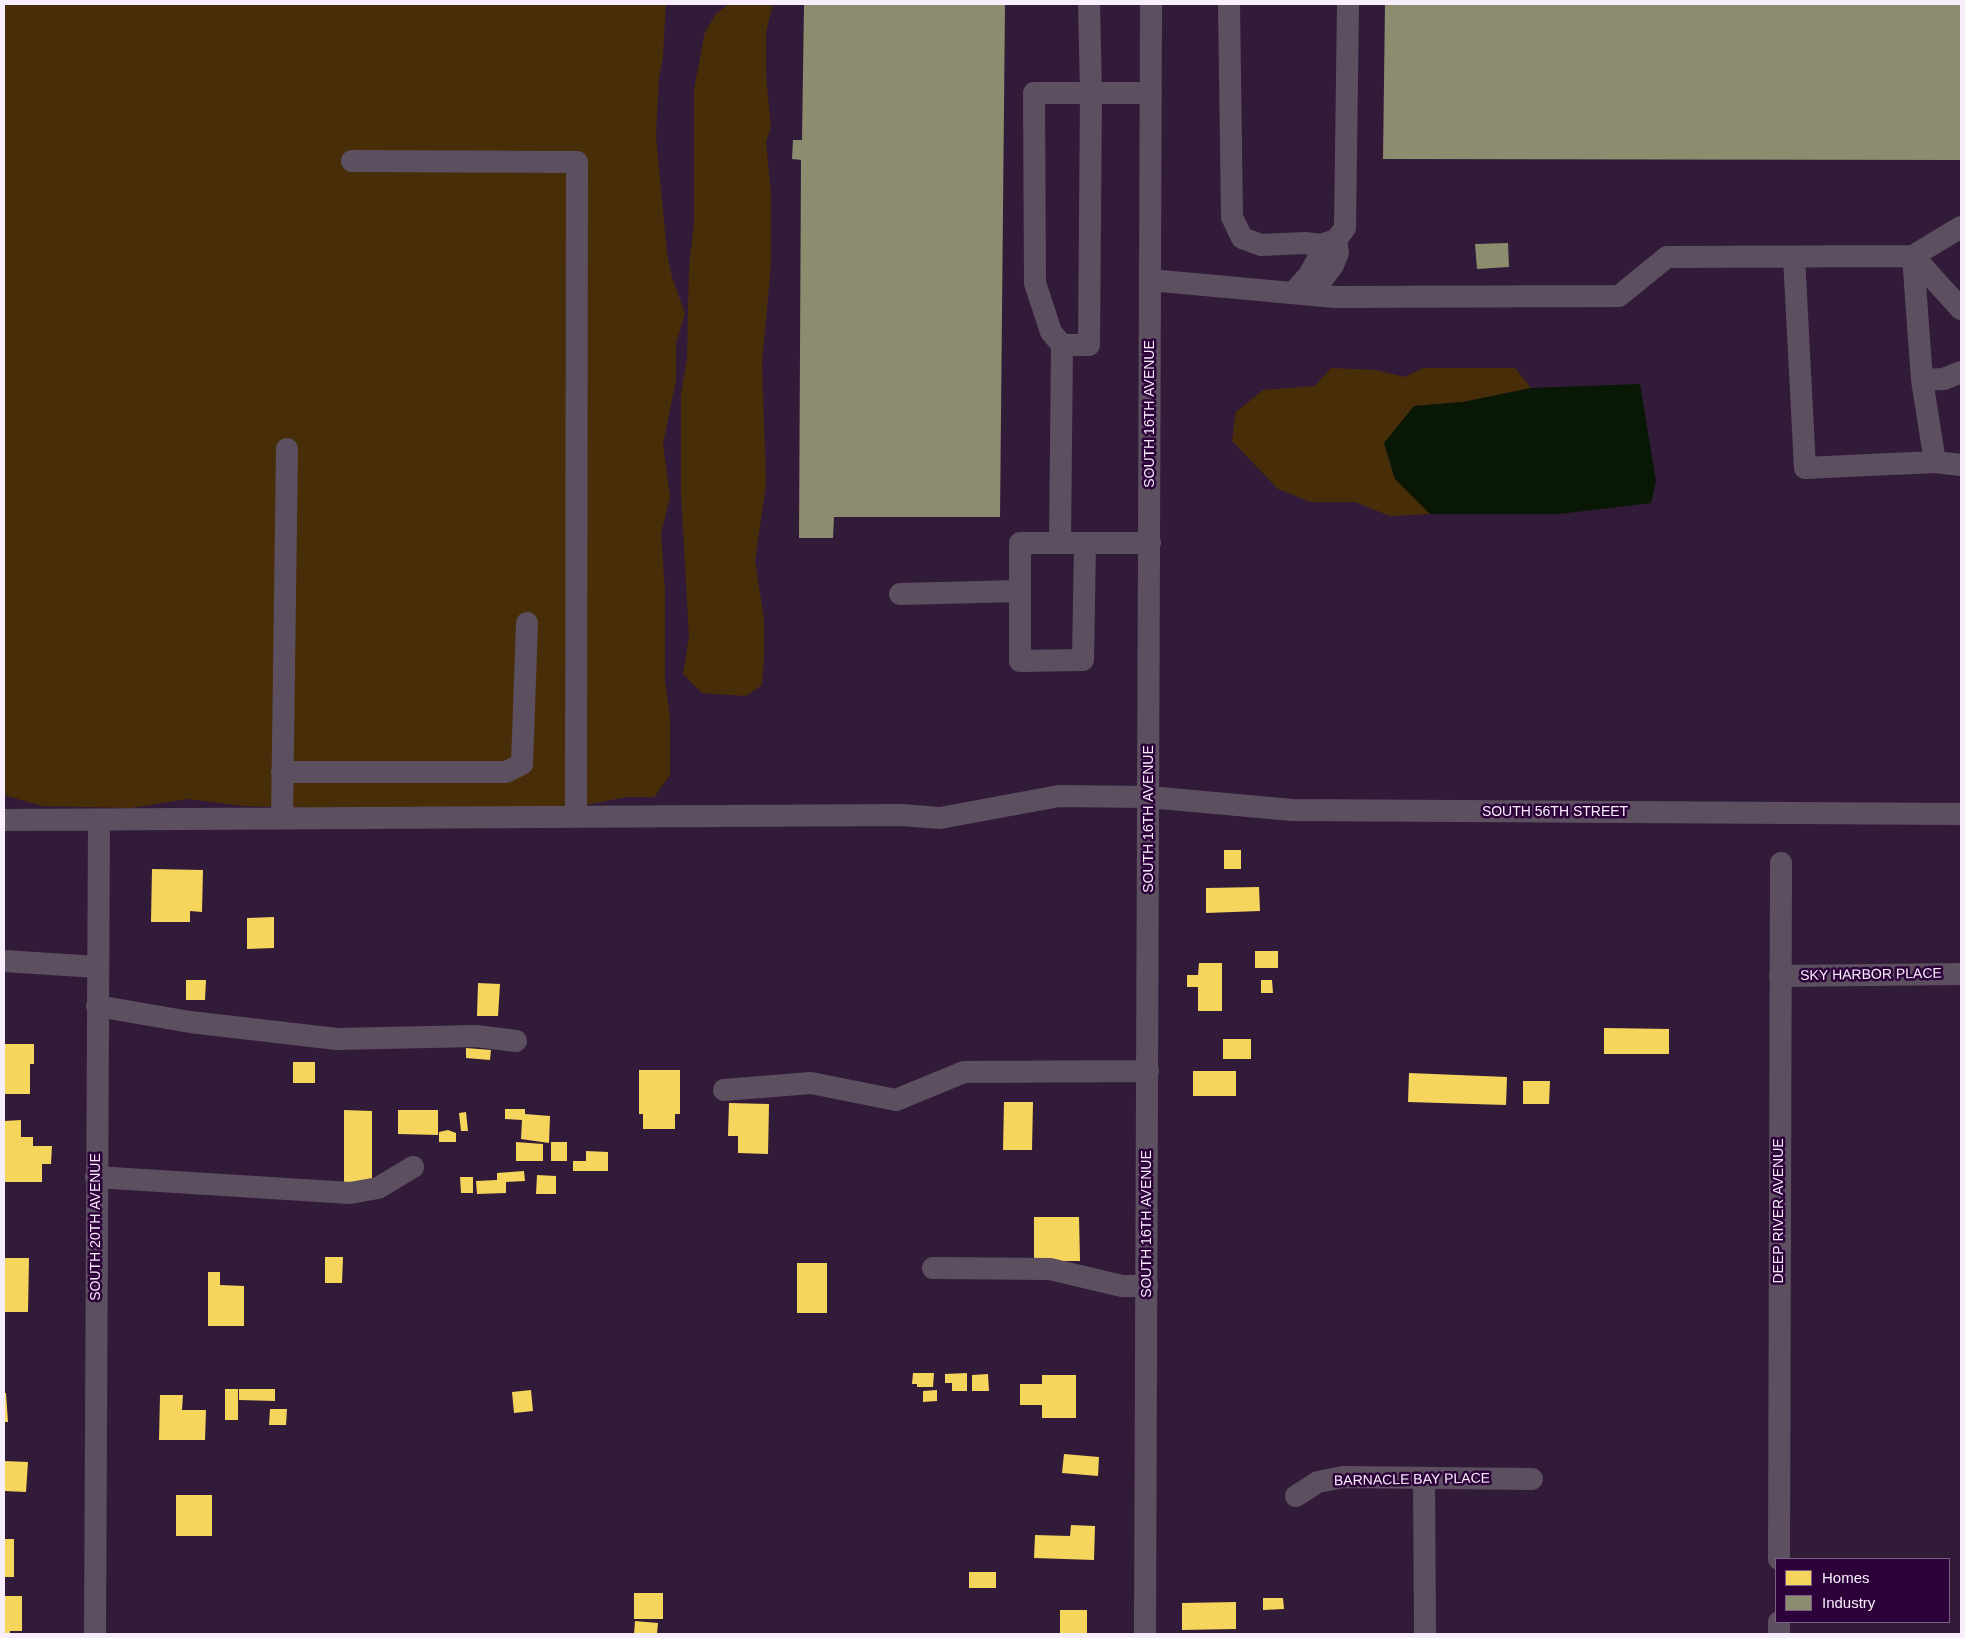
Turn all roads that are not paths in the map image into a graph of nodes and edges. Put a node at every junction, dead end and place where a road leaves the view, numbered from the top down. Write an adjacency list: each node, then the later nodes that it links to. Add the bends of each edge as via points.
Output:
1 (1089, 4): 5 (street)
2 (1151, 4): 6 (street, SOUTH 16TH AVENUE)
3 (1229, 4): 9 (street, via 1232,217 1242,238 1261,244)
4 (1348, 4): 9 (street, via 1345,228)
5 (1091, 93): 6 (street); 15 (street, via 1089,345); 15 (street, via 1034,94 1036,283 1051,332)
6 (1151, 93): 12 (street, SOUTH 16TH AVENUE)
7 (352, 161): 30 (street, via 577,162)
8 (1961, 227): 10 (street)
9 (1329, 242): 13 (street, via 1338,253 1333,265)
10 (1913, 256): 11 (street); 14 (street); 17 (street)
11 (1794, 257): 13 (street, via 1667,257 1619,296 1335,297); 19 (street, via 1805,468)
12 (1150, 280): 13 (street); 22 (street, SOUTH 16TH AVENUE)
13 (1302, 294)
14 (1961, 309)
15 (1062, 345): 23 (street)
16 (1961, 372): 17 (street, via 1944,379)
17 (1922, 380): 19 (street)
18 (287, 449): 27 (street)
19 (1935, 462): 20 (street)
20 (1961, 465)
21 (1085, 542): 22 (street); 23 (street); 24 (street, via 1084,660 1020,661)
22 (1150, 542): 28 (street, SOUTH 16TH AVENUE)
23 (1060, 543): 24 (street, via 1020,542)
24 (1019, 591): 25 (street)
25 (900, 594)
26 (527, 623): 27 (street, via 522,764 506,772)
27 (282, 772): 31 (street)
28 (1149, 797): 29 (street, SOUTH 56TH STREET, via 1292,810); 30 (street, SOUTH 56TH STREET, via 1060,796 940,818 901,815); 41 (street, SOUTH 16TH AVENUE)
29 (1961, 814)
30 (576, 817): 31 (street, SOUTH 56TH STREET)
31 (282, 818): 33 (street, SOUTH 56TH STREET)
32 (4, 820): 33 (street, SOUTH 56TH STREET)
33 (99, 820): 36 (street, SOUTH 20TH AVENUE)
34 (1781, 863): 38 (street, DEEP RIVER AVENUE)
35 (4, 961): 36 (street)
36 (97, 967): 39 (street, SOUTH 20TH AVENUE)
37 (1961, 974): 38 (street, SKY HARBOR PLACE)
38 (1780, 976): 50 (street, DEEP RIVER AVENUE)
39 (97, 1006): 40 (street, via 190,1022 336,1039 476,1036); 44 (street, SOUTH 20TH AVENUE)
40 (516, 1041)
41 (1148, 1071): 42 (street, via 964,1072 896,1100 811,1083); 46 (street, SOUTH 16TH AVENUE)
42 (724, 1090)
43 (414, 1167): 44 (street, via 378,1188 350,1193)
44 (96, 1177): 51 (street, SOUTH 20TH AVENUE)
45 (933, 1268): 46 (street, via 1050,1269 1122,1286)
46 (1147, 1286): 52 (street, SOUTH 16TH AVENUE)
47 (1424, 1479): 48 (street, BARNACLE BAY PLACE); 49 (street, BARNACLE BAY PLACE, via 1343,1478 1318,1482); 53 (street)
48 (1532, 1479)
49 (1296, 1496)
50 (1779, 1558)
51 (95, 1634)
52 (1145, 1634)
53 (1425, 1634)

